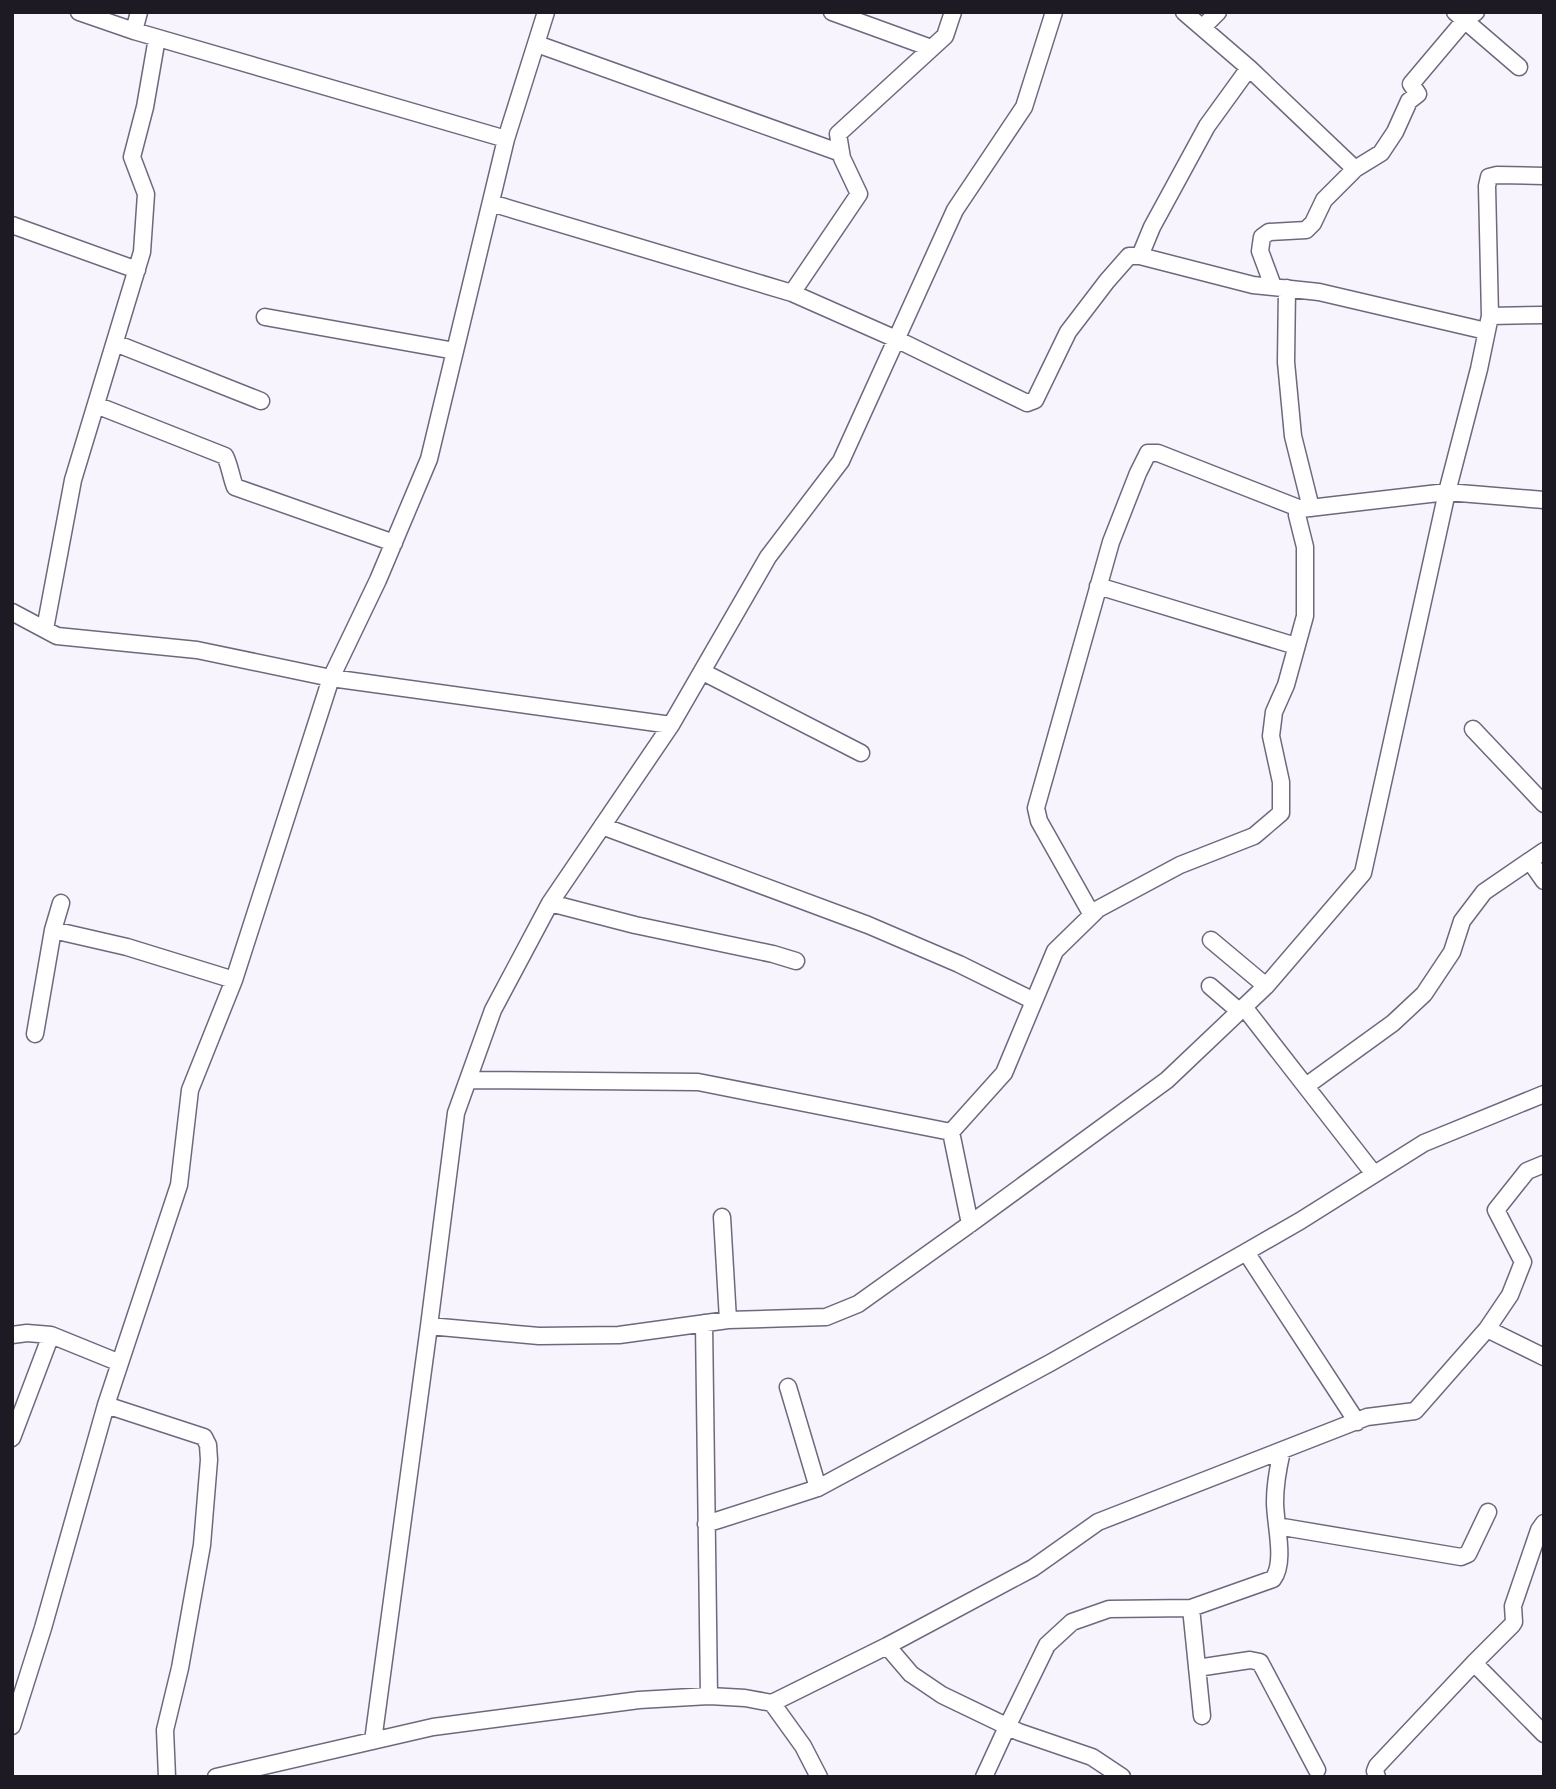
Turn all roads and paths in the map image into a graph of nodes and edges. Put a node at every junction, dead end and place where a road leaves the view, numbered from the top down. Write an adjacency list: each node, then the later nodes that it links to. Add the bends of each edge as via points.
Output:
1 (79, 12): 11 (street)
2 (139, 12): 11 (street)
3 (545, 12): 13 (street)
4 (832, 12): 14 (street)
5 (954, 12): 14 (street, via 945,36)
6 (1054, 12): 30 (street, via 1024,107 955,210)
7 (1184, 12): 10 (street)
8 (1219, 12): 10 (street)
9 (1465, 15): 15 (street); 19 (street, via 1411,84 1418,94 1409,101 1381,153)
10 (1203, 27): 16 (street)
11 (134, 31): 12 (street)
12 (157, 38): 17 (street); 24 (street, via 132,158 146,194)
13 (537, 44): 17 (street); 18 (street)
14 (931, 48): 18 (street, via 838,134)
15 (1519, 67)
16 (1249, 68): 19 (street); 23 (street, via 1207,126)
17 (506, 139): 21 (street)
18 (841, 153): 26 (street, via 859,194)
19 (1355, 169): 25 (street, via 1324,200 1306,230 1269,232 1262,237 1260,251)
20 (1544, 176): 29 (street, via 1489,177)
21 (491, 203): 26 (street); 32 (street)
22 (12, 225): 24 (street)
23 (1140, 256): 25 (street, via 1254,285); 30 (street, via 1129,256 1099,291 1068,332 1035,400 1027,403)
24 (137, 270): 31 (street)
25 (1280, 287): 29 (street); 37 (street, via 1293,436)
26 (792, 293): 30 (street)
27 (1544, 315): 29 (street)
28 (265, 317): 32 (street)
29 (1488, 323): 35 (street)
30 (896, 339): 43 (street, via 841,461 768,557)
31 (115, 343): 33 (street); 34 (street)
32 (455, 351): 38 (street, via 429,459)
33 (261, 401)
34 (96, 405): 38 (street, via 225,456 235,487); 41 (street, via 74,480)
35 (1447, 492): 36 (street); 37 (street); 61 (street, via 1363,873)
36 (1544, 500)
37 (1306, 509): 39 (street, via 1148,453); 42 (street, via 1297,515 1305,547 1305,616)
38 (394, 543): 44 (street)
39 (1098, 586): 42 (street); 55 (street, via 1036,808)
40 (12, 612): 41 (street)
41 (44, 629): 44 (street, via 57,636 197,650)
42 (1296, 646): 55 (street, via 1273,712 1271,736 1281,782 1281,813 1254,836 1180,865)
43 (703, 672): 45 (street); 47 (street)
44 (331, 678): 45 (street); 59 (street)
45 (671, 725): 49 (street)
46 (1473, 729): 48 (street)
47 (861, 753)
48 (1544, 804)
49 (602, 826): 53 (street); 62 (street, via 868,925)
50 (1544, 851): 51 (street)
51 (1530, 861): 52 (street); 66 (street, via 1484,892 1462,920 1452,952 1424,994 1393,1023)
52 (1544, 881)
53 (551, 902): 58 (street); 65 (street, via 493,1010)
54 (61, 903): 56 (street)
55 (1092, 915): 62 (street, via 1055,951)
56 (53, 930): 59 (street); 64 (street)
57 (1212, 940): 61 (street)
58 (796, 961)
59 (234, 980): 81 (street, via 190,1090 179,1185)
60 (1210, 986): 63 (street)
61 (1266, 986): 63 (street)
62 (1034, 1001): 68 (street, via 1004,1073)
63 (1242, 1009): 66 (street); 72 (street, via 1167,1080)
64 (35, 1034)
65 (468, 1080): 68 (street, via 698,1082); 76 (street, via 456,1113)
66 (1306, 1086): 70 (street)
67 (1544, 1094): 70 (street, via 1424,1143)
68 (951, 1132): 72 (street)
69 (1544, 1164): 77 (street, via 1527,1171 1496,1210 1523,1262 1510,1295)
70 (1374, 1174): 73 (street)
71 (722, 1217): 74 (street)
72 (970, 1224): 74 (street, via 858,1304 825,1317)
73 (1246, 1252): 84 (street); 87 (street)
74 (728, 1320): 75 (street)
75 (704, 1322): 76 (street, via 619,1335 539,1336); 90 (street)
76 (429, 1326): 102 (street)
77 (1487, 1329): 80 (street); 84 (street, via 1416,1411)
78 (12, 1335): 79 (street)
79 (51, 1335): 81 (street); 85 (street)
80 (1544, 1357)
81 (120, 1363): 83 (street)
82 (788, 1387): 87 (street)
83 (106, 1405): 99 (street); 104 (street, via 204,1437 208,1444 202,1545 165,1730)
84 (1357, 1422): 86 (street)
85 (12, 1438)
86 (1282, 1451): 91 (street, via 1277,1470); 93 (street, via 1098,1522 1034,1568)
87 (818, 1488): 90 (street)
88 (1488, 1512): 91 (street, via 1464,1557)
89 (1544, 1523): 94 (street, via 1513,1606 1513,1624)
90 (706, 1524): 96 (street)
91 (1277, 1526): 92 (street, via 1280,1562 1273,1579)
92 (1191, 1608): 95 (street); 100 (street, via 1109,1609 1072,1622 1047,1645)
93 (887, 1646): 97 (street); 100 (street, via 911,1674 942,1695)
94 (1474, 1663): 101 (street); 109 (street, via 1377,1766)
95 (1197, 1668): 98 (street); 103 (street, via 1260,1662)
96 (709, 1696): 97 (street); 102 (street, via 639,1700 433,1727)
97 (772, 1703): 106 (street)
98 (1202, 1716)
99 (12, 1726)
100 (1007, 1727): 107 (street); 108 (street, via 1092,1757)
101 (1544, 1734)
102 (373, 1741): 105 (street)
103 (1317, 1770)
104 (167, 1777)
105 (216, 1777)
106 (820, 1777)
107 (984, 1777)
108 (1122, 1777)
109 (1377, 1777)

